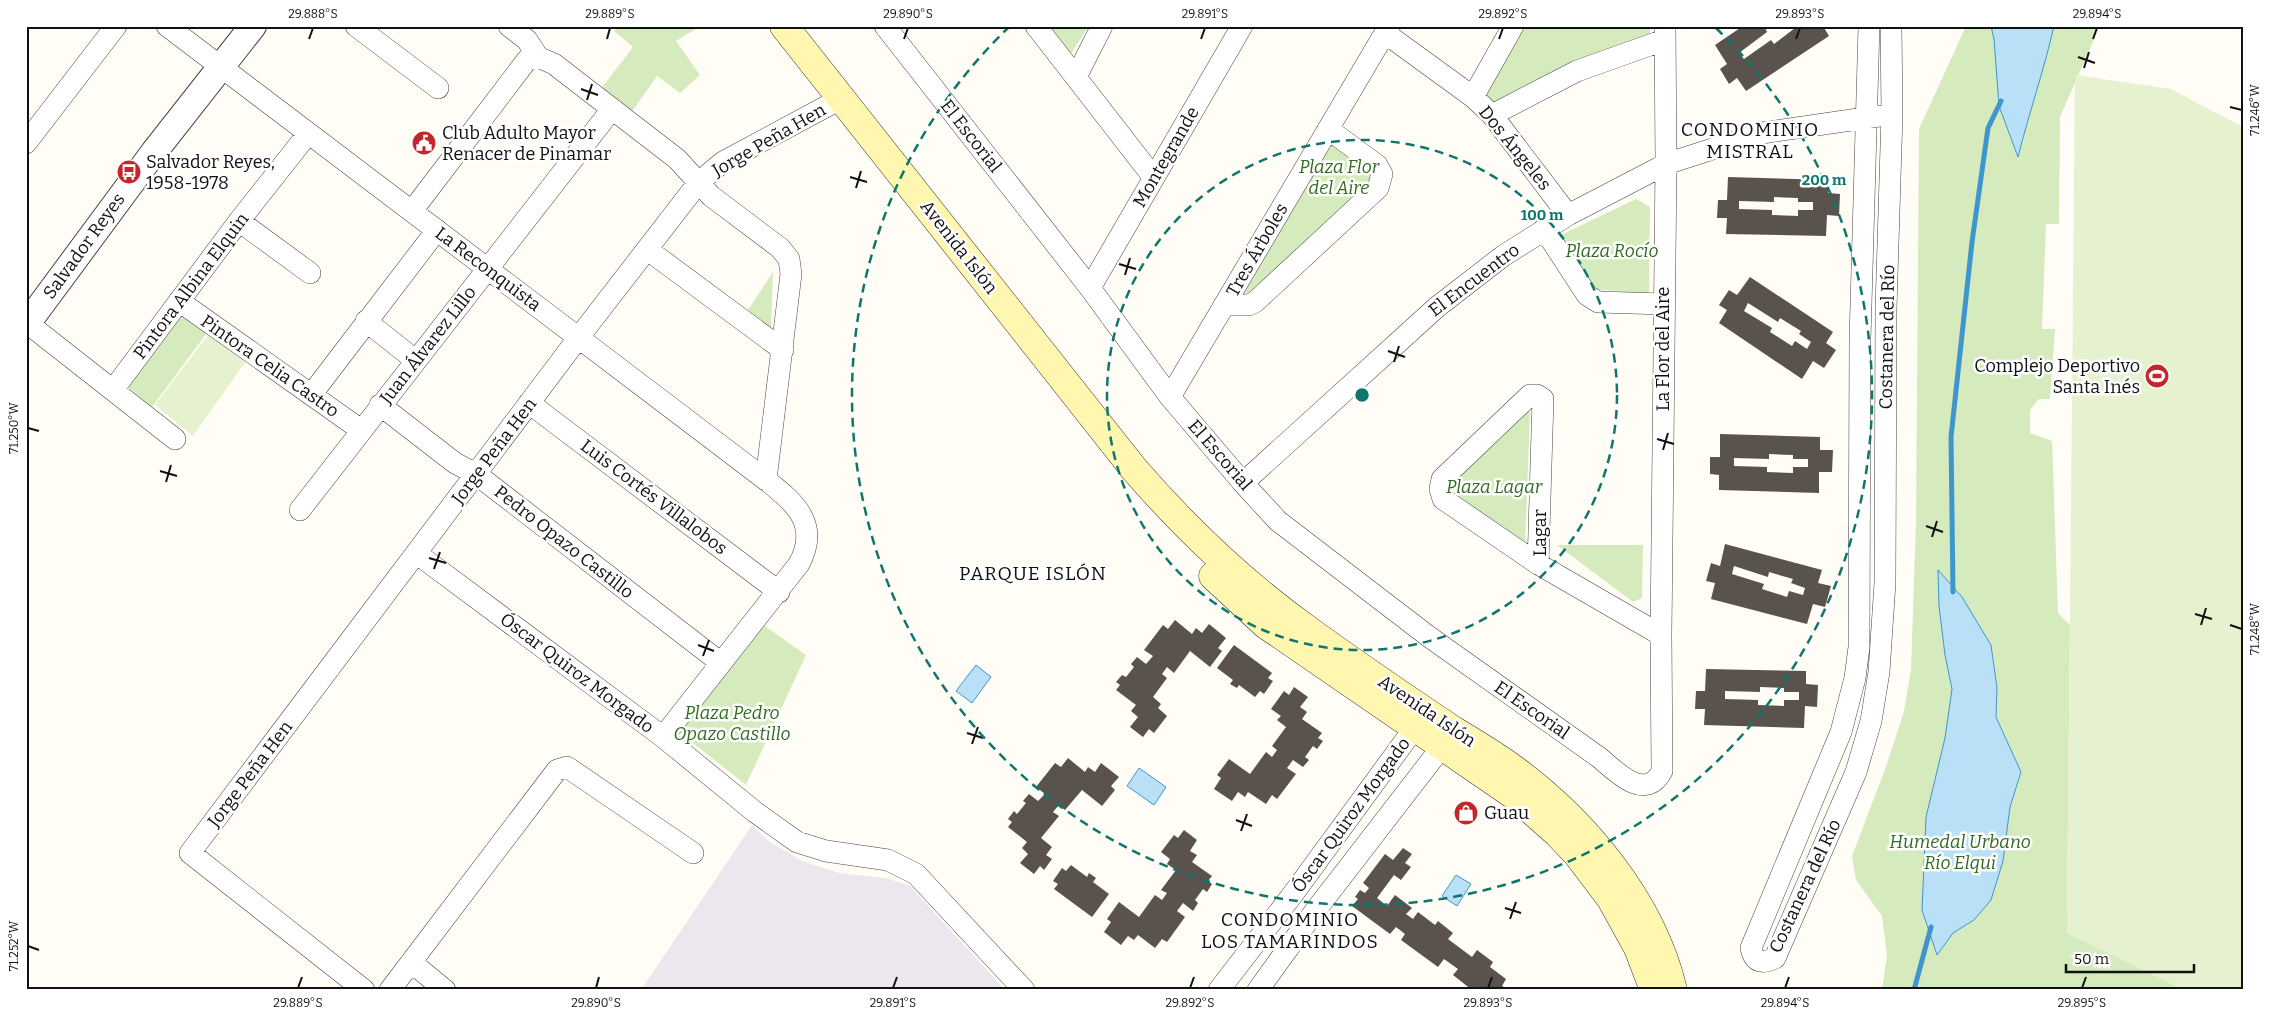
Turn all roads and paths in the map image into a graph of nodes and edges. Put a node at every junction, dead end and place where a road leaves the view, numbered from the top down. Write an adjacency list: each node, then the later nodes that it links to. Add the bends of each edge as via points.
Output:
1 (116, 26): 28 (street)
2 (167, 26): 17 (street, La Reconquista)
3 (254, 26): 17 (street, Salvador Reyes)
4 (356, 26): 19 (street)
5 (509, 26): 16 (street, via 526,40)
6 (784, 26): 21 (main road, Avenida Islón)
7 (885, 26): 40 (street, El Escorial)
8 (1036, 26): 18 (street)
9 (1102, 26): 18 (street)
10 (1242, 26): 30 (street, Montegrande)
11 (1513, 26): 20 (street)
12 (1869, 26): 25 (street, Costanera del Río)
13 (1891, 26): 23 (street, Costanera del Río)
14 (1387, 30): 20 (street, Dos Ángeles); 26 (street, Tres Árboles)
15 (1664, 33): 24 (street, via 1577,71); 29 (street, La Flor del Aire)
16 (538, 57): 22 (street, via 554,64); 32 (street, via 527,60)
17 (221, 68): 27 (street, La Reconquista); 45 (street, Salvador Reyes)
18 (1076, 77): 30 (street)
19 (438, 88)
20 (1473, 97): 24 (street, Dos Ángeles)
21 (842, 98): 31 (street, Jorge Peña Hen, via 723,162); 67 (main road, Avenida Islón, via 1134,468 1187,527 1246,582)
22 (612, 109): 31 (street, via 677,159); 38 (street, Juan Álvarez Lillo)
23 (1892, 114): 25 (street, El Encuentro); 65 (street, Costanera del Río, via 1886,309 1885,583)
24 (1492, 115): 33 (street, Dos Ángeles)
25 (1865, 117): 29 (street, El Encuentro, via 1762,133); 64 (street, Costanera del Río)
26 (1328, 129): 43 (street, Tres Árboles); 43 (street, via 1377,165 1382,174 1378,188 1255,302)
27 (307, 135): 32 (street, La Reconquista); 34 (street, Pintora Albina Elquin)
28 (26, 143)
29 (1666, 164): 33 (street, El Encuentro); 42 (street, La Flor del Aire)
30 (1154, 178): 40 (street, Montegrande)
31 (699, 182): 37 (street, Jorge Peña Hen); 47 (street, via 711,196 780,248 789,259 791,274)
32 (412, 211): 36 (street, La Reconquista)
33 (1568, 215): 35 (street, El Encuentro)
34 (239, 220): 39 (street); 41 (street, Pintora Albina Elquin)
35 (1544, 229): 42 (street, via 1587,295 1598,302); 58 (street, El Encuentro, via 1437,307)
36 (437, 230): 38 (street, La Reconquista); 44 (street)
37 (648, 250): 46 (street, Jorge Peña Hen); 47 (street)
38 (488, 268): 46 (street, La Reconquista); 48 (street, Juan Álvarez Lillo)
39 (310, 273)
40 (1090, 288): 51 (street, El Escorial)
41 (179, 302): 49 (street, Pintora Albina Elquin); 50 (street, Pintora Celia Castro)
42 (1664, 304): 63 (street, La Flor del Aire)
43 (1224, 305): 51 (street, Tres Árboles)
44 (366, 321): 48 (street); 50 (street)
45 (27, 323): 49 (street)
46 (579, 338): 52 (street, Jorge Peña Hen); 57 (street, La Reconquista)
47 (783, 350): 57 (street)
48 (415, 360): 53 (street, Juan Álvarez Lillo)
49 (113, 390): 55 (street)
50 (311, 395): 54 (street, Pintora Celia Castro)
51 (1170, 397): 58 (street, El Escorial)
52 (529, 404): 56 (street, Jorge Peña Hen); 62 (street, Luis Cortés Villalobos)
53 (380, 405): 54 (street, Juan Álvarez Lillo); 56 (street, Pedro Opazo Castillo, via 455,463)
54 (361, 430): 59 (street, Juan Álvarez Lillo)
55 (175, 439)
56 (476, 474): 60 (street, Jorge Peña Hen); 66 (street, Pedro Opazo Castillo)
57 (766, 480): 62 (street, La Reconquista, via 788,497 803,518 807,535 804,554)
58 (1243, 483): 70 (street, El Escorial, via 1278,522 1428,636 1600,758 1624,780)
59 (300, 510)
60 (416, 553): 68 (street, Óscar Quiroz Morgado); 73 (street, Jorge Peña Hen, via 190,853)
61 (1538, 564): 61 (street, Lagar, via 1443,499 1440,489 1442,479 1530,394 1543,400); 63 (street, Lagar)
62 (779, 592): 66 (street)
63 (1660, 635): 70 (street, La Flor del Aire, via 1662,771 1656,781)
64 (1859, 646): 65 (street); 65 (street, Costanera del Río, via 1848,708 1836,748 1750,948 1758,961 1766,963 1775,958 1856,772 1871,721)
65 (1881, 648)
66 (721, 663): 68 (street)
67 (1420, 720): 69 (main road, Avenida Islón); 77 (street, Óscar Quiroz Morgado)
68 (663, 737): 76 (street, Óscar Quiroz Morgado, via 755,812 798,842 826,851 879,858 916,874)
69 (1449, 739): 78 (street, Óscar Quiroz Morgado); 79 (main road, Avenida Islón, via 1577,854 1625,923); 80 (main road, Avenida Islón, via 1486,749 1563,811 1591,841 1641,909 1664,958)
70 (1648, 785)
71 (693, 854): 72 (street, via 566,767 557,770)
72 (411, 962): 74 (street); 75 (street)
73 (364, 990)
74 (390, 990)
75 (445, 990)
76 (1024, 990)
77 (1219, 990)
78 (1258, 990)
79 (1654, 990)
80 (1673, 990)

